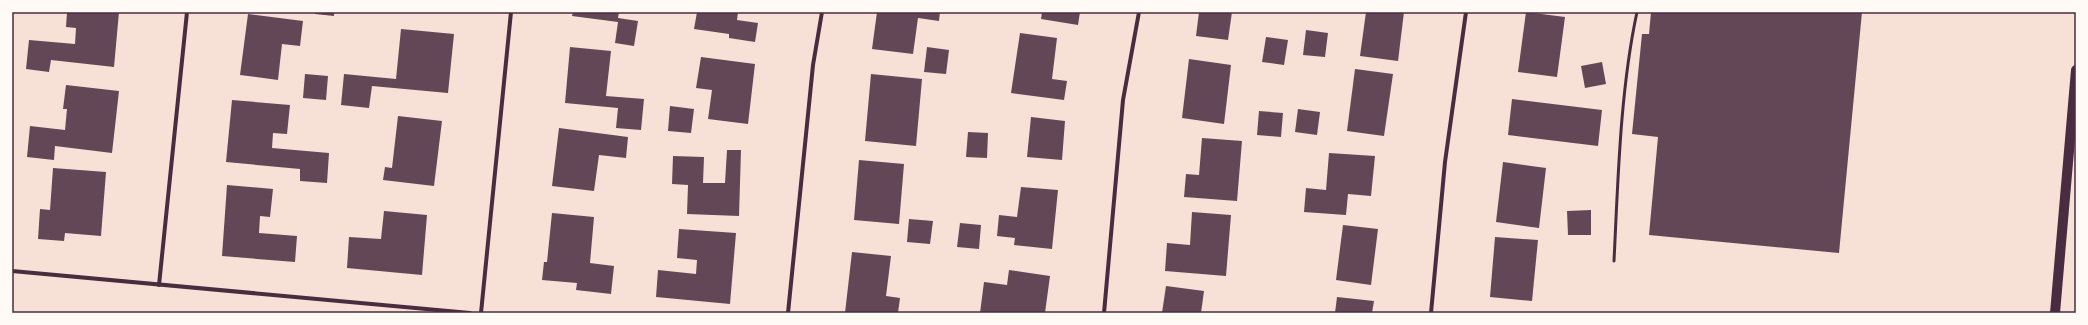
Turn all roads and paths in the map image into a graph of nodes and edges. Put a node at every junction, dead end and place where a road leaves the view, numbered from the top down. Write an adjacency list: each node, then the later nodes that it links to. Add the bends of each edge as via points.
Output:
1 (186, 12): 10 (street)
2 (511, 12): 12 (street)
3 (822, 12): 13 (street, via 813,65)
4 (1139, 12): 14 (street, via 1123,100)
5 (1466, 12): 15 (street, via 1445,162)
6 (1637, 12): 8 (lane, via 1631,40 1619,164)
7 (2076, 70): 16 (main road)
8 (1614, 261)
9 (12, 271): 10 (street)
10 (159, 285): 11 (street)
11 (470, 313)
12 (481, 313)
13 (788, 313)
14 (1104, 313)
15 (1431, 313)
16 (2055, 313)

